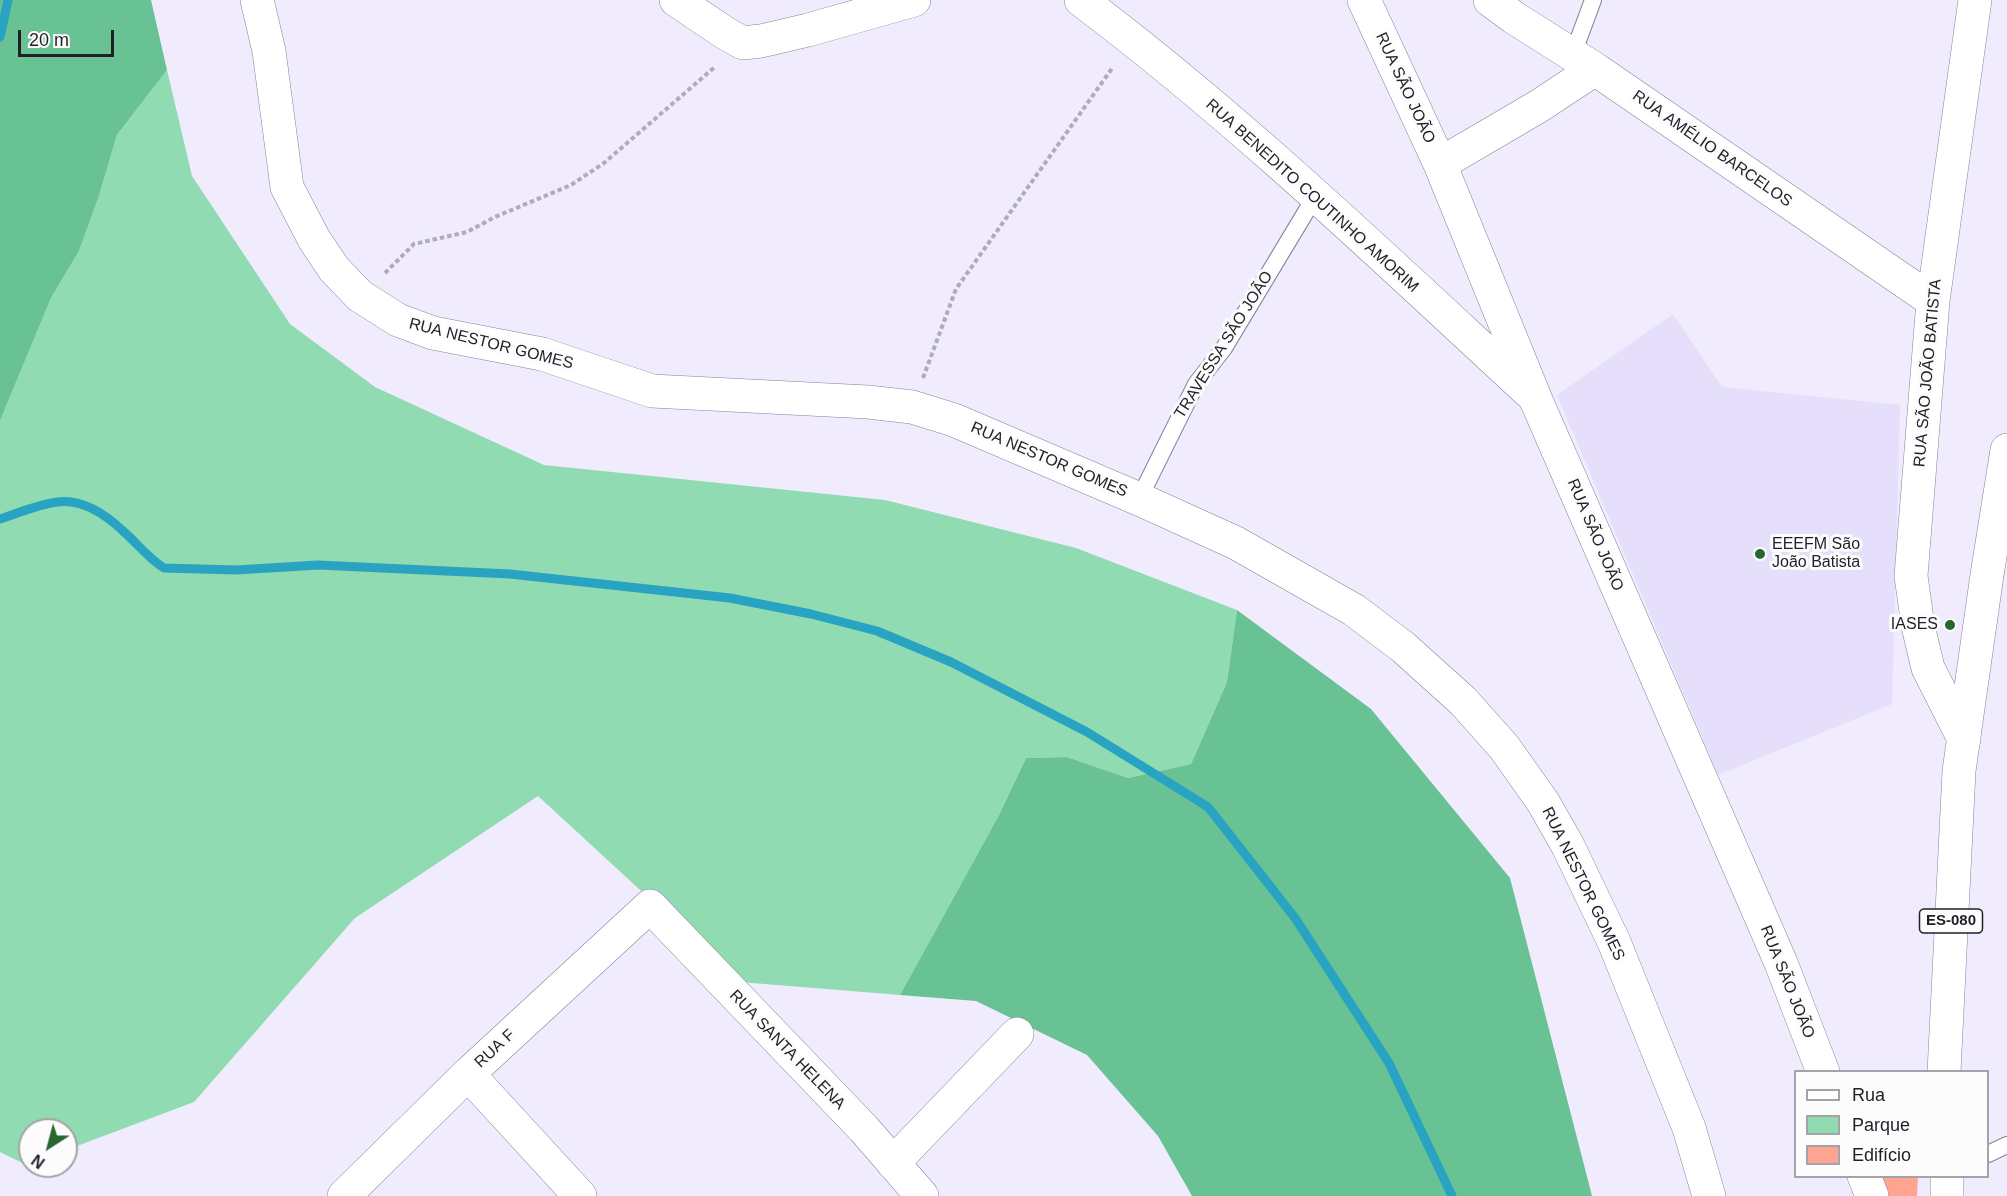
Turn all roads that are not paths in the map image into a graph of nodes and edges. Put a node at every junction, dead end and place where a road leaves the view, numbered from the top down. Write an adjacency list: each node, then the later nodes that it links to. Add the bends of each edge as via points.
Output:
1 (257, 0): 15 (street, RUA NESTOR GOMES, via 269,51 286,187 334,269 360,296 398,320 433,333 542,354 652,391 912,407 954,420)
2 (676, 0): 3 (street, via 743,43 808,30)
3 (914, 0)
4 (1081, 0): 11 (street, RUA BENEDITO COUTINHO AMORIM, via 1133,39)
5 (1364, 0): 10 (street, RUA SÃO JOÃO)
6 (1490, 0): 9 (street, RUA AMÉLIO BARCELOS)
7 (1593, 0): 9 (lane)
8 (1975, 0): 12 (street, RUA SÃO JOÃO BATISTA)
9 (1584, 61): 10 (street, via 1539,106); 12 (street, RUA AMÉLIO BARCELOS)
10 (1440, 164): 13 (street, RUA SÃO JOÃO)
11 (1316, 195): 13 (street, RUA BENEDITO COUTINHO AMORIM); 15 (lane, TRAVESSA SÃO JOÃO, via 1224,348 1196,384)
12 (1933, 301): 16 (street, RUA SÃO JOÃO BATISTA, via 1911,576 1928,668)
13 (1536, 400): 19 (street, RUA SÃO JOÃO, via 1781,963)
14 (2007, 450): 16 (street, ES-080)
15 (1139, 499): 30 (street, RUA NESTOR GOMES, via 1236,543 1354,610 1463,701 1504,747 1568,846 1614,942 1689,1128)
16 (1964, 739): 20 (street, ES-080, via 1959,771)
17 (650, 906): 21 (street, RUA F); 24 (street, RUA SANTA HELENA)
18 (1017, 1034): 24 (street)
19 (1823, 1070)
20 (1944, 1070)
21 (468, 1074): 27 (street, RUA F); 28 (street)
22 (2007, 1145): 23 (lane)
23 (1989, 1154)
24 (893, 1162): 29 (street, RUA SANTA HELENA)
25 (1865, 1178): 31 (street)
26 (1947, 1178): 32 (street)
27 (344, 1196)
28 (580, 1196)
29 (922, 1196)
30 (1709, 1196)
31 (1872, 1196)
32 (1947, 1196)

